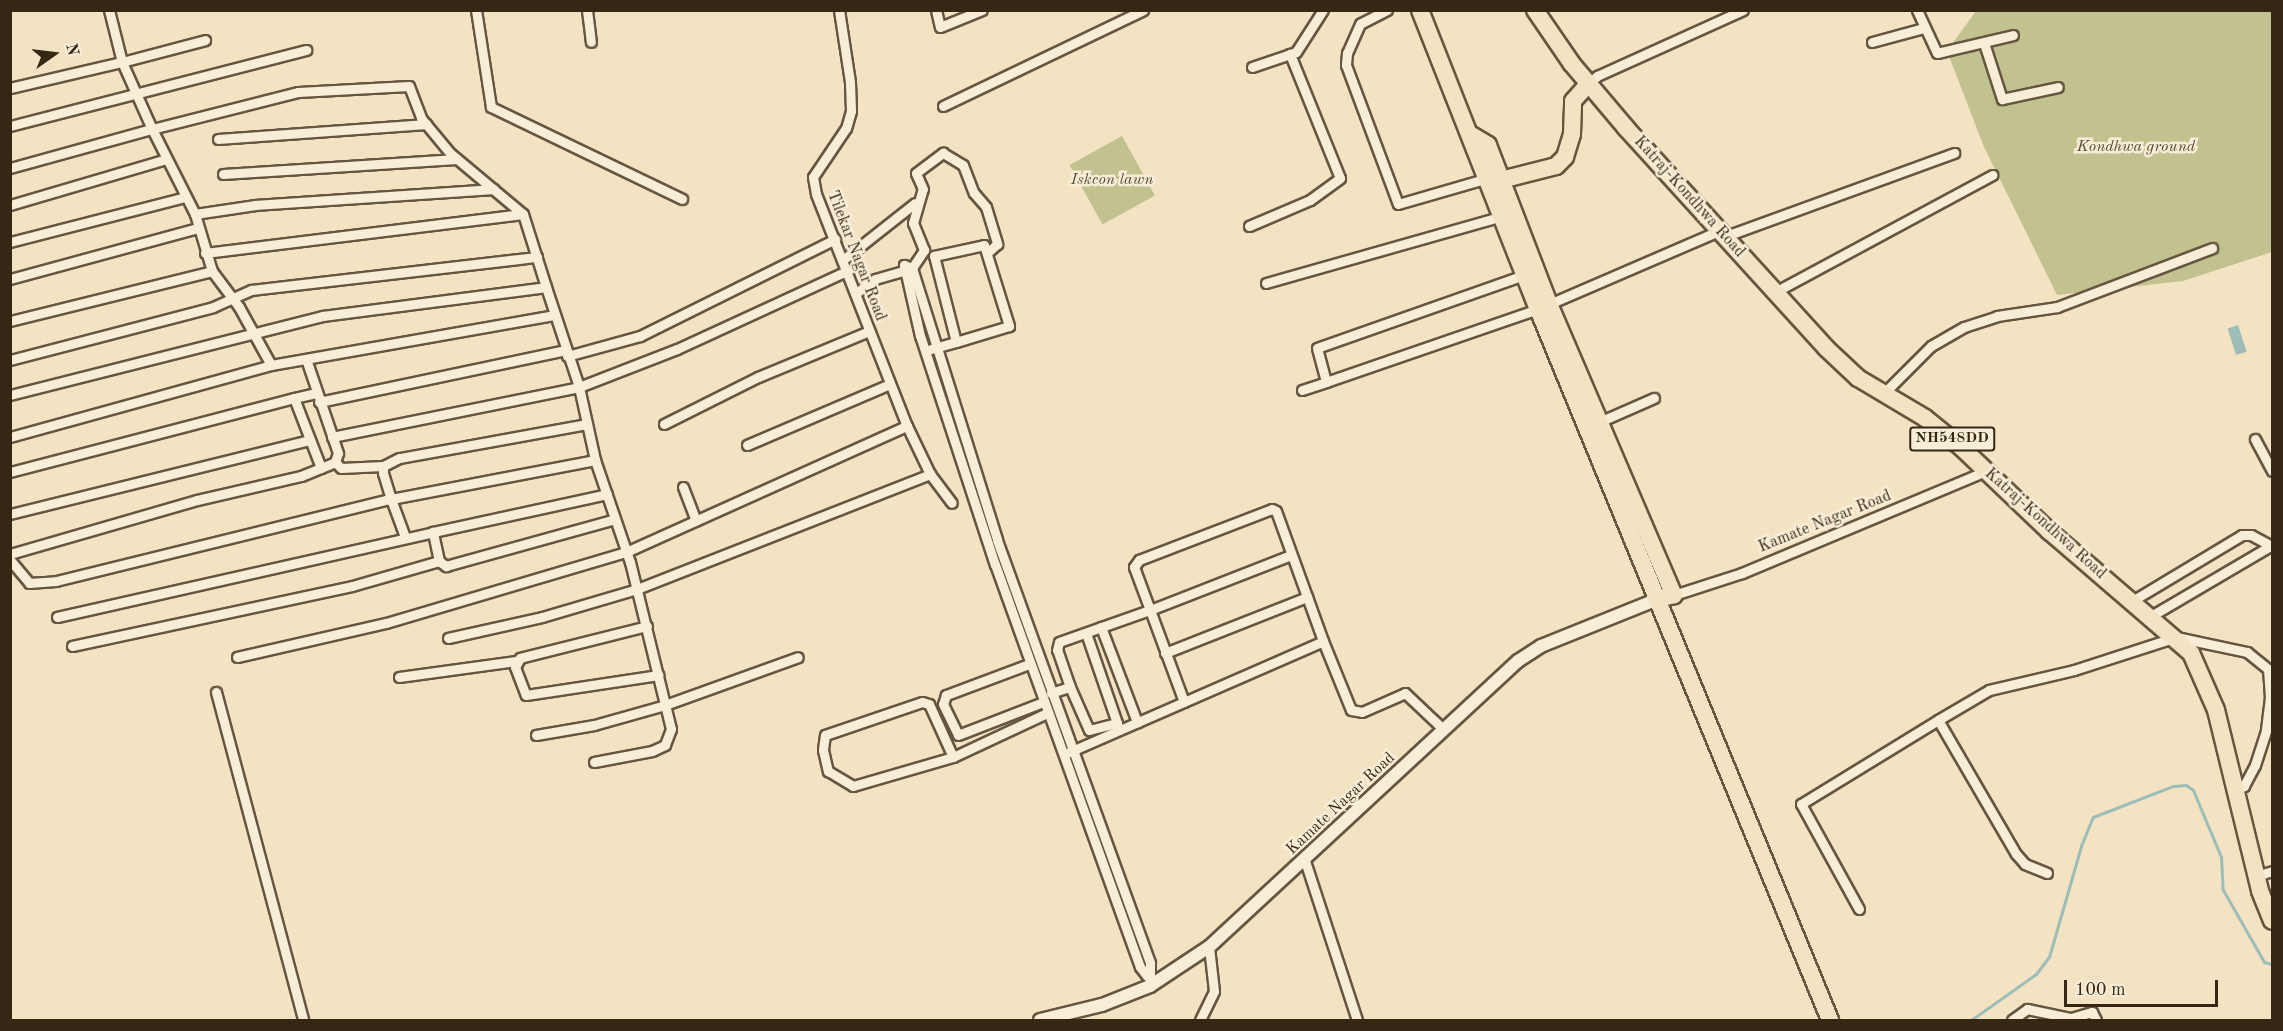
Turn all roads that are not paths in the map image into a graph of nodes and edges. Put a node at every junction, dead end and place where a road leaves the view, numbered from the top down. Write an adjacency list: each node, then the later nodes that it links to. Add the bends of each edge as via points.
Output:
1 (109, 10): 22 (street)
2 (476, 10): 42 (street, via 491,107)
3 (587, 10): 17 (street)
4 (839, 10): 51 (street, Tilekar Nagar Road, via 851,111 846,128 813,177)
5 (936, 10): 6 (street, via 940,27)
6 (982, 10)
7 (1143, 10): 28 (street)
8 (1323, 10): 21 (street, via 1302,44)
9 (1387, 10): 39 (street, via 1360,24 1346,65 1398,204)
10 (1420, 10): 39 (highway, via 1470,134)
11 (1535, 10): 24 (highway, Katraj-Kondhwa Road / NH548DD)
12 (1743, 10): 24 (street)
13 (1917, 10): 14 (street)
14 (1924, 28): 18 (street); 19 (street, via 1936,53)
15 (2013, 35): 19 (street)
16 (205, 40): 22 (street)
17 (591, 42)
18 (1872, 42)
19 (1984, 43): 25 (street, via 2002,99)
20 (306, 50): 27 (street)
21 (1290, 54): 23 (street); 48 (street, via 1340,178 1310,200)
22 (122, 62): 26 (street); 27 (street)
23 (1252, 67)
24 (1589, 83): 39 (highway, via 1573,101 1572,135 1565,157 1556,166); 50 (highway, Katraj-Kondhwa Road / NH548DD)
25 (2058, 87)
26 (10, 88)
27 (135, 94): 30 (street); 31 (street)
28 (943, 106)
29 (426, 124): 31 (street, via 409,86 298,92); 32 (street); 35 (street)
30 (10, 126)
31 (152, 129): 34 (street); 36 (street)
32 (218, 139)
33 (1953, 153): 50 (street)
34 (166, 159): 41 (street); 44 (street)
35 (457, 159): 37 (street); 40 (street)
36 (10, 168)
37 (223, 174)
38 (1992, 175): 65 (street)
39 (1495, 179): 47 (highway); 68 (highway)
40 (493, 189): 45 (street, via 255,205); 46 (street)
41 (185, 196): 45 (street); 52 (street)
42 (682, 199)
43 (915, 203): 57 (street)
44 (10, 205)
45 (195, 214): 49 (street)
46 (523, 214): 54 (street); 56 (street)
47 (1502, 216): 61 (highway); 63 (street)
48 (1249, 226)
49 (198, 228): 54 (street); 62 (street)
50 (1724, 233): 65 (highway, Katraj-Kondhwa Road / NH548DD); 68 (street)
51 (834, 238): 57 (street, Tilekar Nagar Road); 76 (street, via 640,336)
52 (10, 242)
53 (2212, 248): 84 (street, via 2057,307 1997,316 1964,327 1931,346)
54 (205, 253): 60 (street)
55 (987, 253): 58 (street, via 997,244 986,207 974,193 963,165 943,153 916,173 923,189 913,223 924,250); 73 (street, via 1009,326); 73 (street, via 984,245 934,256)
56 (537, 257): 64 (street); 67 (street, via 334,279 251,290)
57 (844, 259): 59 (street, Tilekar Nagar Road)
58 (907, 269): 66 (street, via 875,279); 74 (street); 75 (street)
59 (849, 270): 66 (street, Tilekar Nagar Road); 82 (street, via 677,349)
60 (212, 271): 67 (street); 70 (street)
61 (1524, 275): 68 (highway); 80 (street, via 1317,348)
62 (10, 279)
63 (1266, 283)
64 (546, 287): 69 (street); 72 (street, via 360,309)
65 (1775, 292): 84 (highway, Katraj-Kondhwa Road / NH548DD, via 1826,348)
66 (856, 293): 71 (street, Tilekar Nagar Road)
67 (231, 297): 72 (street); 78 (street, via 213,307)
68 (1543, 306): 80 (street); 89 (highway); 123 (highway)
69 (554, 315): 76 (street); 77 (street)
70 (10, 321)
71 (869, 331): 81 (street, Tilekar Nagar Road); 91 (street, via 758,378)
72 (255, 333): 79 (street); 85 (street)
73 (956, 342): 74 (street)
74 (935, 348): 75 (street); 145 (street)
75 (925, 350): 139 (street)
76 (566, 353): 82 (street); 87 (street)
77 (306, 359): 79 (street); 87 (street)
78 (10, 360)
79 (271, 365): 93 (street)
80 (1326, 382): 83 (street)
81 (890, 384): 92 (street, Tilekar Nagar Road); 97 (street)
82 (579, 387): 90 (street); 94 (street)
83 (1302, 390)
84 (1882, 394): 102 (highway, Katraj-Kondhwa Road / NH548DD, via 1925,418)
85 (10, 395)
86 (294, 398): 87 (street); 96 (street); 104 (street)
87 (317, 398): 94 (street)
88 (1654, 398): 89 (street)
89 (1599, 422): 123 (highway)
90 (587, 424): 98 (street); 100 (street, via 399,458)
91 (664, 424)
92 (907, 426): 105 (street, Tilekar Nagar Road); 112 (street)
93 (10, 437)
94 (332, 437): 99 (street, via 338,453)
95 (2255, 439): 103 (street)
96 (310, 440): 101 (street); 110 (street)
97 (747, 445)
98 (596, 460): 107 (street); 108 (street)
99 (335, 462): 100 (street, via 341,468); 101 (street)
100 (383, 466): 108 (street)
101 (321, 468): 117 (street)
102 (1986, 471): 123 (street, Kamate Nagar Road, via 1742,573); 124 (highway, Katraj-Kondhwa Road / NH548DD)
103 (2272, 471)
104 (10, 472)
105 (930, 474): 109 (street, Tilekar Nagar Road); 121 (street)
106 (683, 487): 112 (street)
107 (607, 494): 111 (street); 113 (street)
108 (391, 499): 114 (street); 119 (street, via 56,580 29,583)
109 (952, 503)
110 (10, 514)
111 (615, 519): 116 (street); 120 (street, via 446,566)
112 (696, 521): 116 (street)
113 (433, 532): 114 (street); 120 (street)
114 (405, 537): 127 (street)
115 (2272, 546): 124 (street, via 2251,535 2242,535); 126 (street)
116 (626, 552): 121 (street); 136 (street, via 386,623)
117 (10, 554)
118 (1291, 555): 122 (street); 125 (street); 125 (street, via 1276,511 1255,514 1136,562 1134,567)
119 (10, 560)
120 (439, 561): 134 (street, via 352,586)
121 (637, 589): 128 (street); 132 (street, via 542,617)
122 (1307, 597): 133 (street); 135 (street)
123 (1666, 597): 152 (street, Kamate Nagar Road, via 1541,646 1518,661); 175 (highway)
124 (2132, 601): 126 (highway, Katraj-Kondhwa Road / NH548DD)
125 (1150, 610): 129 (street); 135 (street)
126 (2151, 616): 131 (highway, Katraj-Kondhwa Road / NH548DD)
127 (57, 617)
128 (647, 626): 138 (street); 141 (street)
129 (1101, 627): 130 (street); 151 (street)
130 (1086, 633): 143 (street, via 1057,645); 143 (street, via 1117,723 1089,730)
131 (2176, 637): 140 (street, via 2247,652); 150 (street, via 2074,670 2007,683); 158 (highway, Katraj-Kondhwa Road / NH548DD, via 2205,677)
132 (448, 638)
133 (1323, 641): 147 (street); 152 (street, via 1351,710 1362,712 1405,693)
134 (72, 646)
135 (1165, 653): 147 (street)
136 (237, 657)
137 (798, 657): 148 (street)
138 (516, 661): 141 (street, via 526,695); 142 (street)
139 (1029, 664): 146 (street); 146 (street, via 946,695 943,704 958,735)
140 (2270, 670): 158 (street, via 2266,731 2244,786)
141 (658, 675): 148 (street)
142 (399, 677)
143 (1070, 687): 145 (street)
144 (216, 692): 171 (street)
145 (1051, 693): 154 (street)
146 (1043, 702): 149 (street)
147 (1184, 702): 151 (street)
148 (665, 705): 153 (street, via 594,725); 157 (street, via 672,736 665,745)
149 (1047, 712): 155 (street); 156 (street)
150 (1938, 720): 163 (street, via 2016,854 2025,864); 165 (street, via 1801,804)
151 (1137, 722): 154 (street)
152 (1442, 728): 161 (street, Kamate Nagar Road)
153 (536, 735)
154 (1072, 751): 155 (street); 159 (street)
155 (1061, 755): 160 (street)
156 (953, 757): 156 (street, via 853,786 828,771 823,750 825,735 922,702 929,704)
157 (594, 762)
158 (2233, 790): 164 (highway, Katraj-Kondhwa Road / NH548DD)
159 (1111, 856): 160 (street); 168 (street, via 1150,963)
160 (1100, 861): 168 (street)
161 (1305, 861): 167 (street, Kamate Nagar Road); 174 (street)
162 (2272, 871): 164 (street)
163 (2047, 873)
164 (2256, 876): 166 (highway, Katraj-Kondhwa Road / NH548DD)
165 (1859, 909)
166 (2272, 921)
167 (1209, 947): 168 (street, Kamate Nagar Road); 173 (street, via 1214,991)
168 (1148, 981): 169 (street, Kamate Nagar Road)
169 (1081, 1016): 172 (street, Kamate Nagar Road)
170 (2071, 1019): 176 (street, via 2027,1009); 177 (street, via 2092,1012)
171 (303, 1020)
172 (1042, 1020)
173 (1200, 1020)
174 (1357, 1020)
175 (1830, 1020)
176 (2012, 1020)
177 (2096, 1020)

